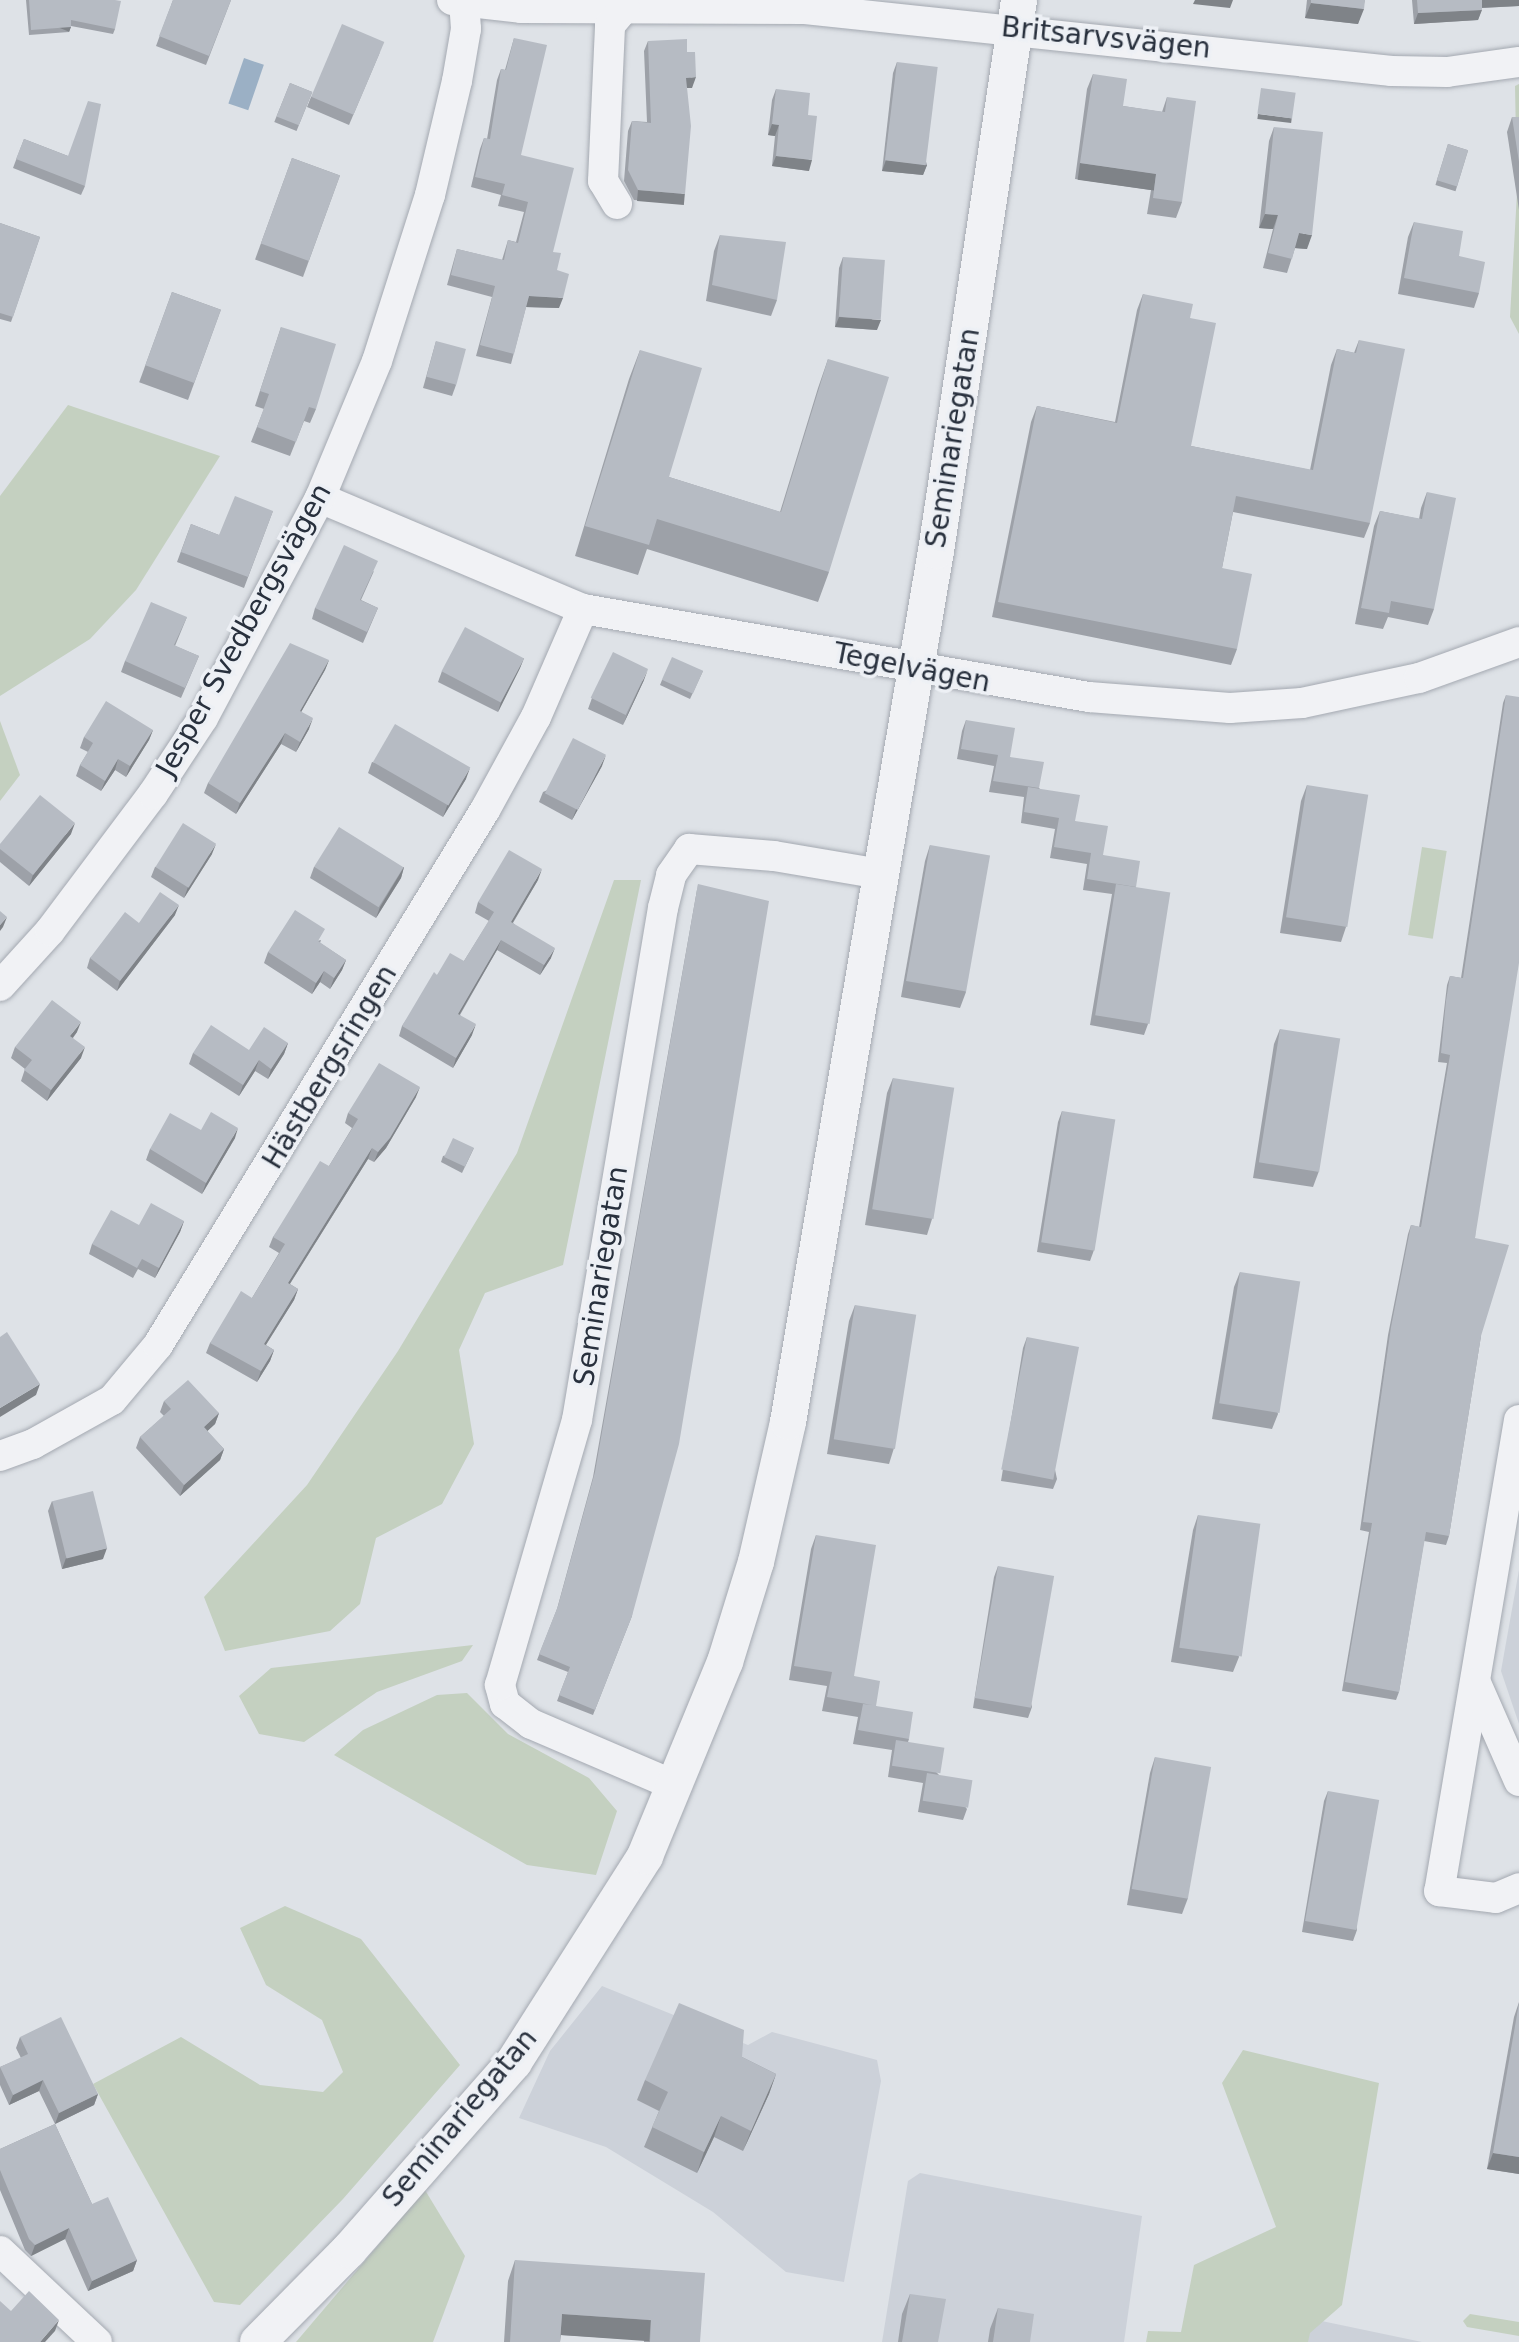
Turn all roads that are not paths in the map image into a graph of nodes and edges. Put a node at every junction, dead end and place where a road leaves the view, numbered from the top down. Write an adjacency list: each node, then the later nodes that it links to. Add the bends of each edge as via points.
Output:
1 (460, 1): 2 (street, Britsarvsvägen); 6 (street, Jesper Svedbergsvägen, via 457,81 430,195 377,361)
2 (625, 7): 3 (street, Britsarvsvägen); 5 (street, via 610,25 603,165 603,181)
3 (1016, 14): 4 (street, Britsarvsvägen, via 1392,71 1447,72); 9 (street, Seminariegatan, via 936,551)
4 (1519, 62)
5 (617, 204)
6 (320, 498): 7 (street, Tegelvägen); 11 (street, Jesper Svedbergsvägen, via 203,718 50,931)
7 (583, 609): 9 (street, Tegelvägen); 13 (street, Hästbergsringen, via 536,717 485,810 151,1355 112,1400 33,1444)
8 (1519, 642): 9 (street, Tegelvägen, via 1419,678 1302,703 1230,708 1027,690)
9 (913, 668): 10 (street, Seminariegatan)
10 (880, 874): 16 (street, Seminariegatan, via 777,1476 725,1662); 16 (street, Seminariegatan, via 774,856 689,849 671,875 663,908 577,1420 500,1685 505,1704 531,1724)
11 (0, 986)
12 (1519, 1420): 14 (street)
13 (0, 1456)
14 (1476, 1683): 15 (street); 17 (street, via 1439,1891 1496,1898)
15 (1519, 1781)
16 (676, 1786): 20 (street, Seminariegatan, via 645,1856 514,2062 349,2250)
17 (1519, 1888)
18 (0, 2251): 19 (street)
19 (97, 2342)
20 (258, 2342)

